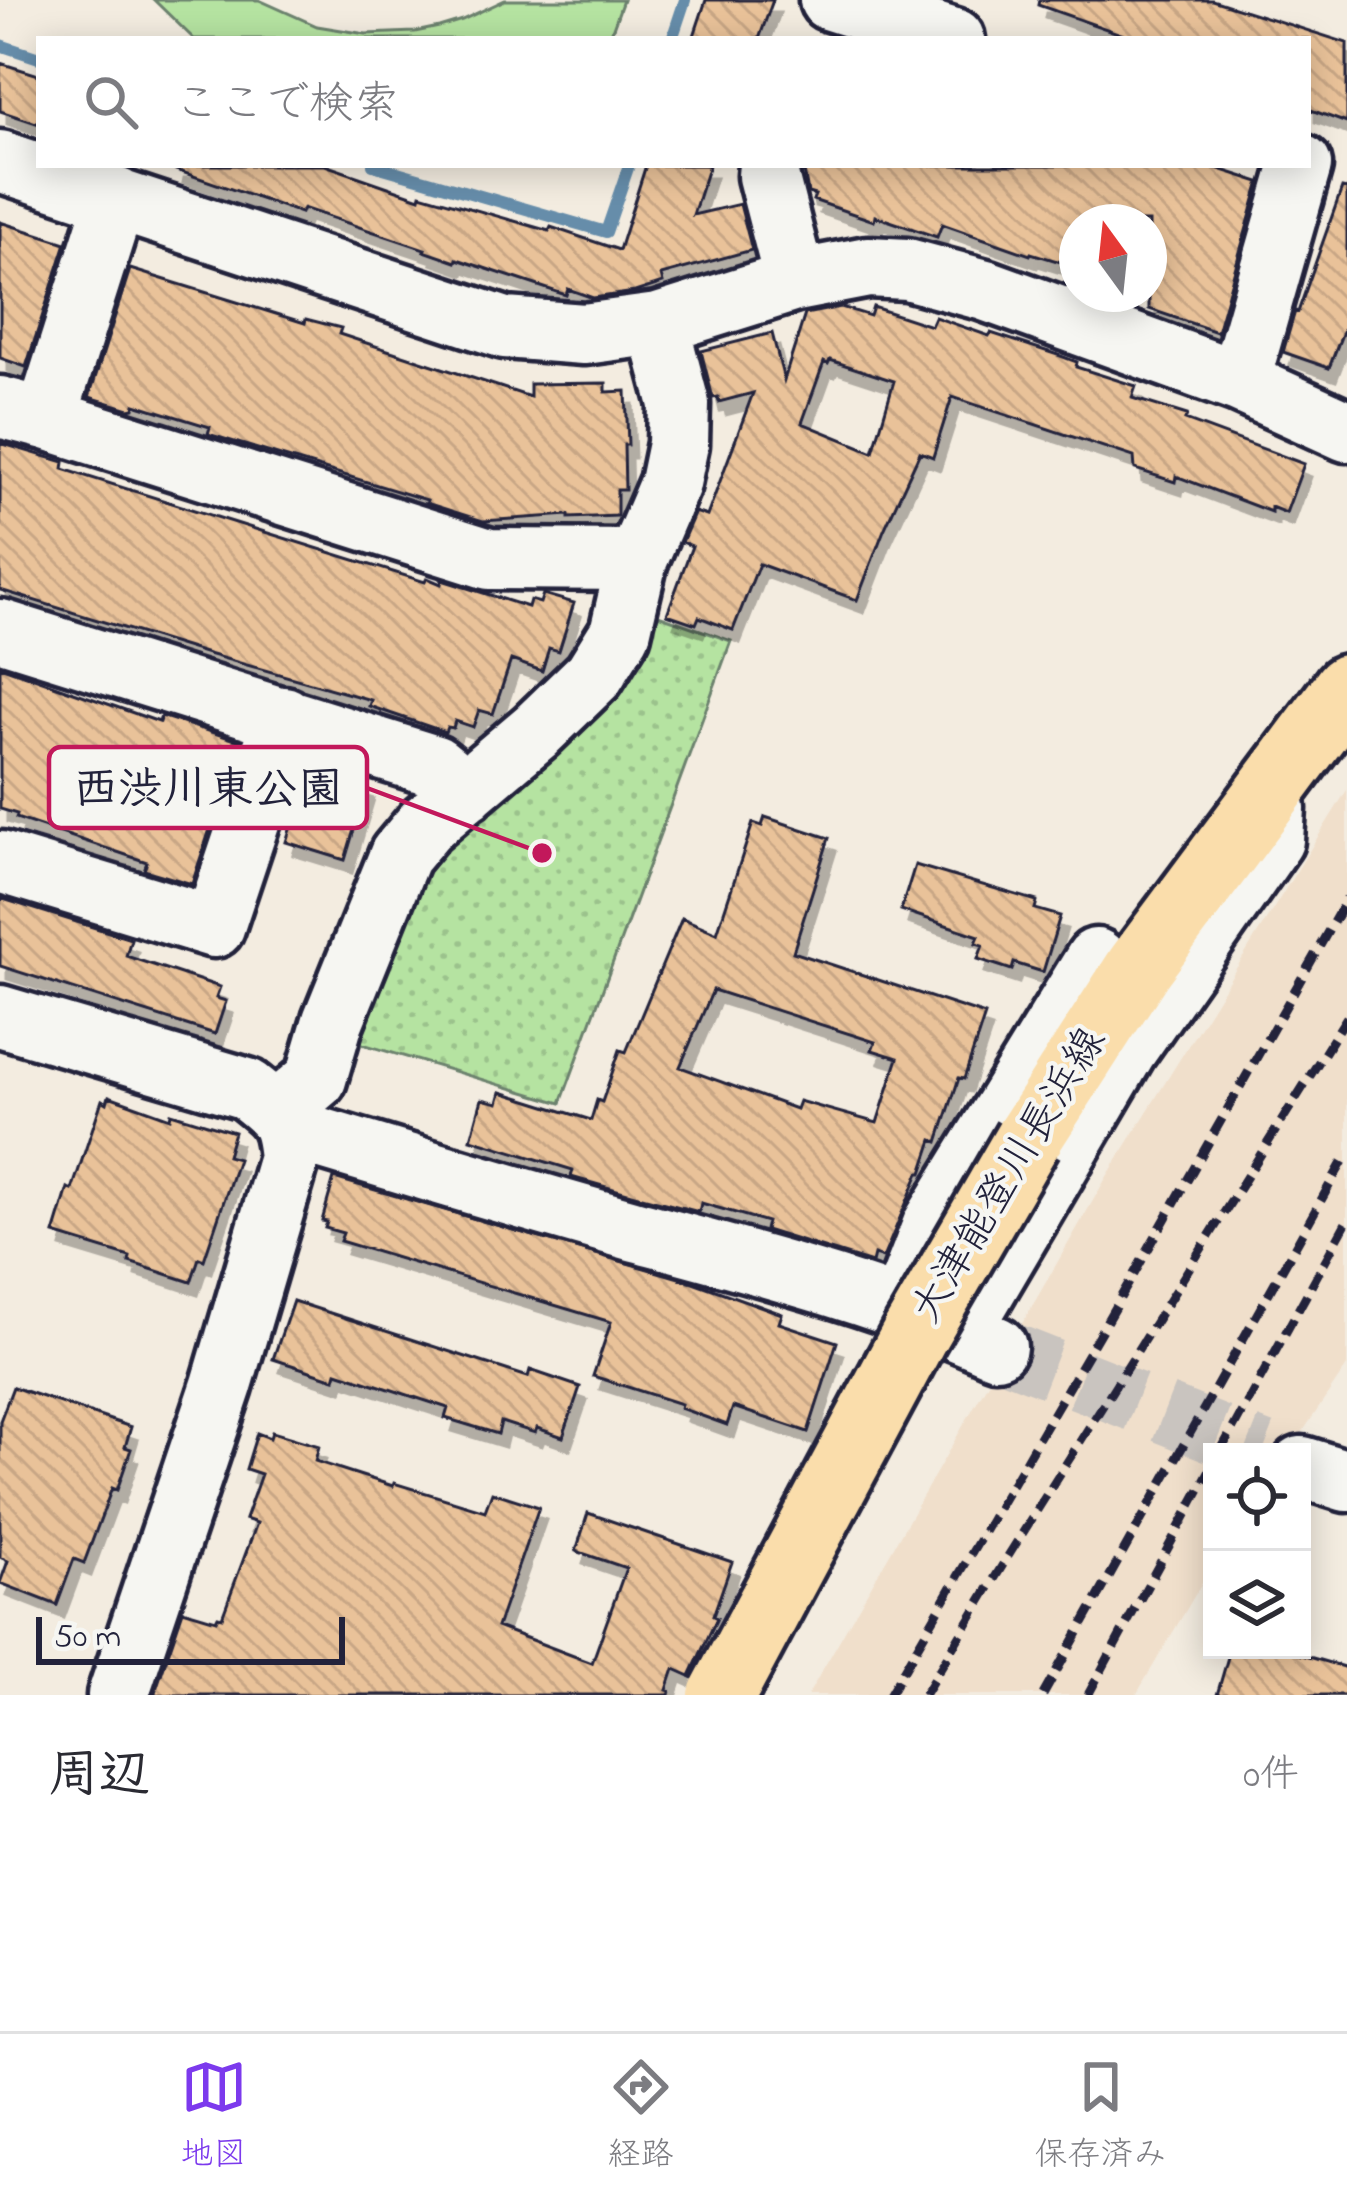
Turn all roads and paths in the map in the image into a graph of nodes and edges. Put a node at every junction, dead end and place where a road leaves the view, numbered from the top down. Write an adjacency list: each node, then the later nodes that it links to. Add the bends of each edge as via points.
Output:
1 (828, 0): 2 (street, via 817,6); 3 (street)
2 (807, 36)
3 (944, 36)
4 (0, 161): 7 (street)
5 (769, 168): 8 (street)
6 (1300, 168): 10 (street)
7 (116, 198): 9 (street, via 505,328 584,334); 11 (street)
8 (795, 281): 9 (street); 10 (street, via 907,268)
9 (658, 324): 13 (street, via 679,404 678,444)
10 (1239, 382): 12 (street)
11 (23, 413): 13 (street, via 489,559)
12 (1347, 431)
13 (637, 560): 18 (street, via 620,633 594,675)
14 (0, 630): 16 (street)
15 (1347, 688): 17 (main road, 大津能登川長浜線)
16 (284, 717): 18 (street, via 435,766); 19 (street, via 214,927)
17 (1277, 778): 23 (street, via 1273,840 1126,1050 978,1339); 27 (main road, 大津能登川長浜線, bridge, via 1028,1138)
18 (466, 790): 22 (street, via 400,855 316,1079)
19 (0, 862)
20 (1096, 959): 23 (street, via 933,1225)
21 (0, 1016): 22 (street, via 247,1089)
22 (281, 1120): 23 (street); 26 (street, via 289,1159)
23 (900, 1310)
24 (1311, 1470): 25 (street)
25 (1347, 1481)
26 (118, 1695)
27 (722, 1695)

